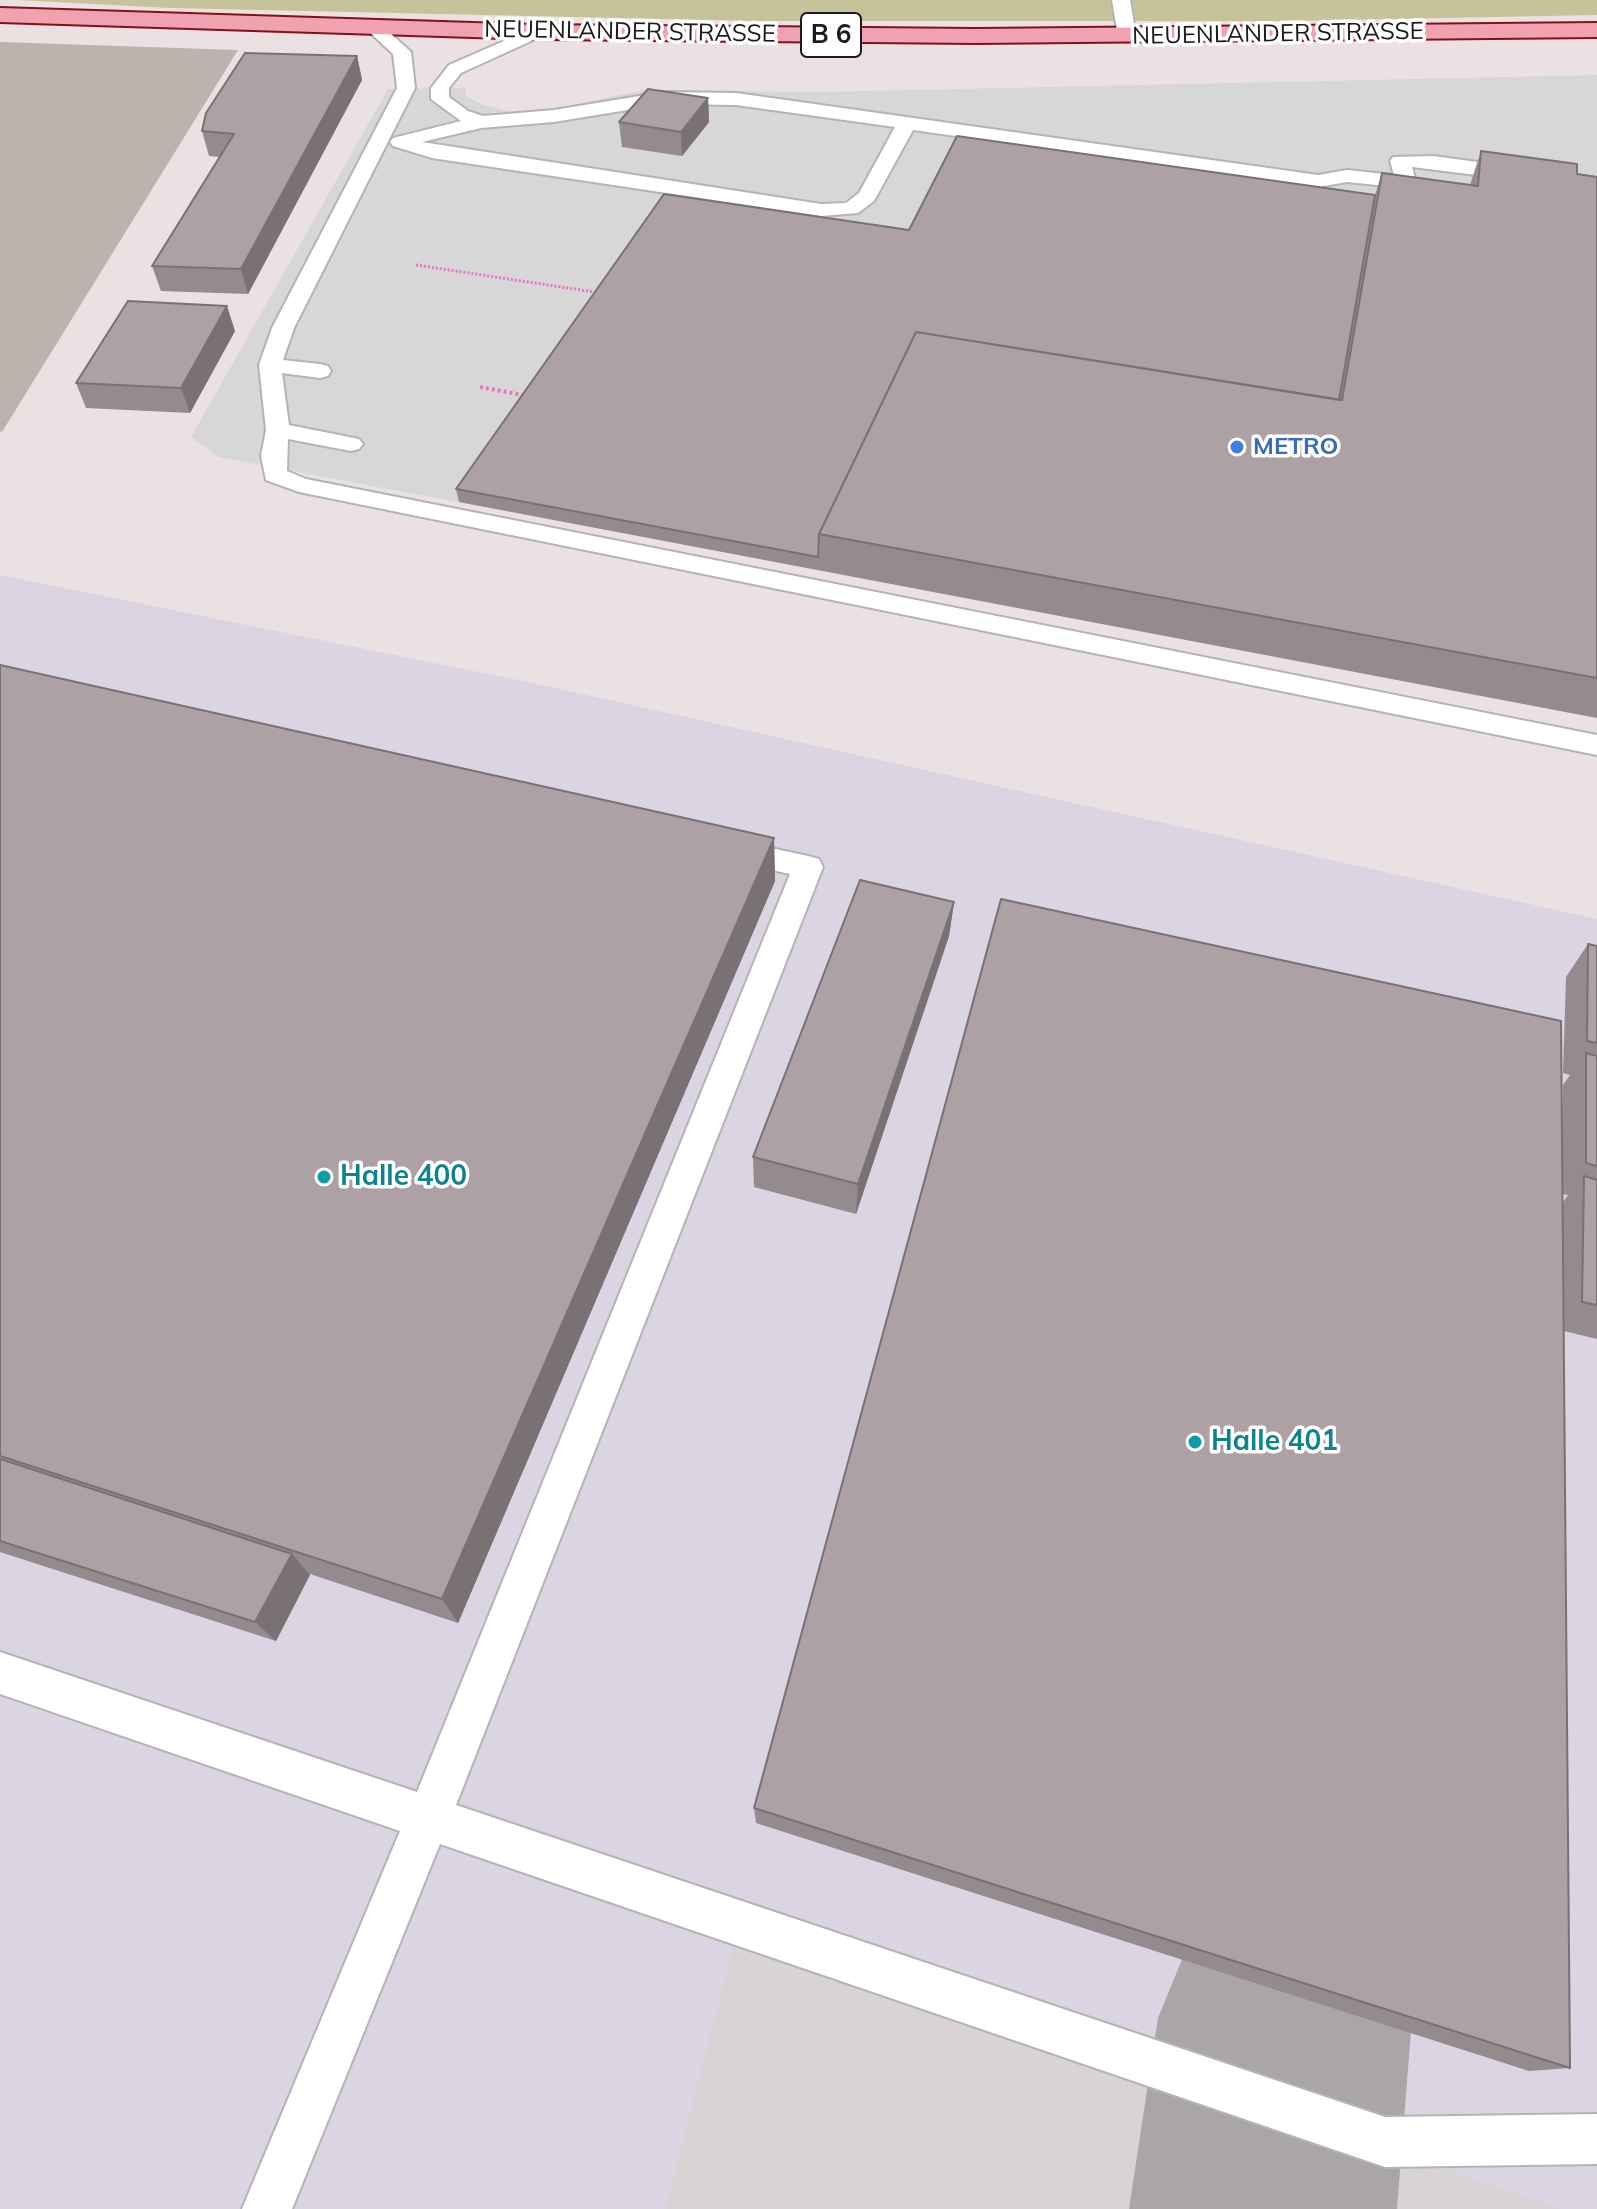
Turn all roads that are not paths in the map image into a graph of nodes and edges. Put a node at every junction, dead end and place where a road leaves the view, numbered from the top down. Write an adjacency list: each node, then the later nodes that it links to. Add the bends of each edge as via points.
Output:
1 (1121, 0): 6 (lane)
2 (0, 15): 3 (main road, NEUENLANDER STRASSE / B 6)
3 (373, 27): 5 (main road, NEUENLANDER STRASSE / B 6); 9 (lane, via 402,52 406,88)
4 (1597, 30): 6 (main road, NEUENLANDER STRASSE / B 6)
5 (536, 32): 6 (main road, NEUENLANDER STRASSE / B 6); 8 (lane, via 455,69 440,88 440,99)
6 (1127, 36)
7 (908, 121): 8 (lane, via 763,102 664,98); 9 (lane, via 867,197 851,209 821,210 432,152); 10 (lane, via 1318,181 1347,176 1406,182 1400,161)
8 (481, 122): 9 (lane)
9 (394, 133): 11 (lane, via 283,328)
10 (1597, 184)
11 (270, 365): 12 (lane); 13 (lane)
12 (320, 371)
13 (278, 430): 14 (lane); 15 (lane, via 275,475 299,485)
14 (351, 444)
15 (1597, 745)
16 (699, 843): 18 (lane, via 808,867)
17 (0, 1673): 18 (lane)
18 (428, 1819): 19 (lane, via 1385,2142); 20 (lane)
19 (1597, 2139)
20 (267, 2209)

